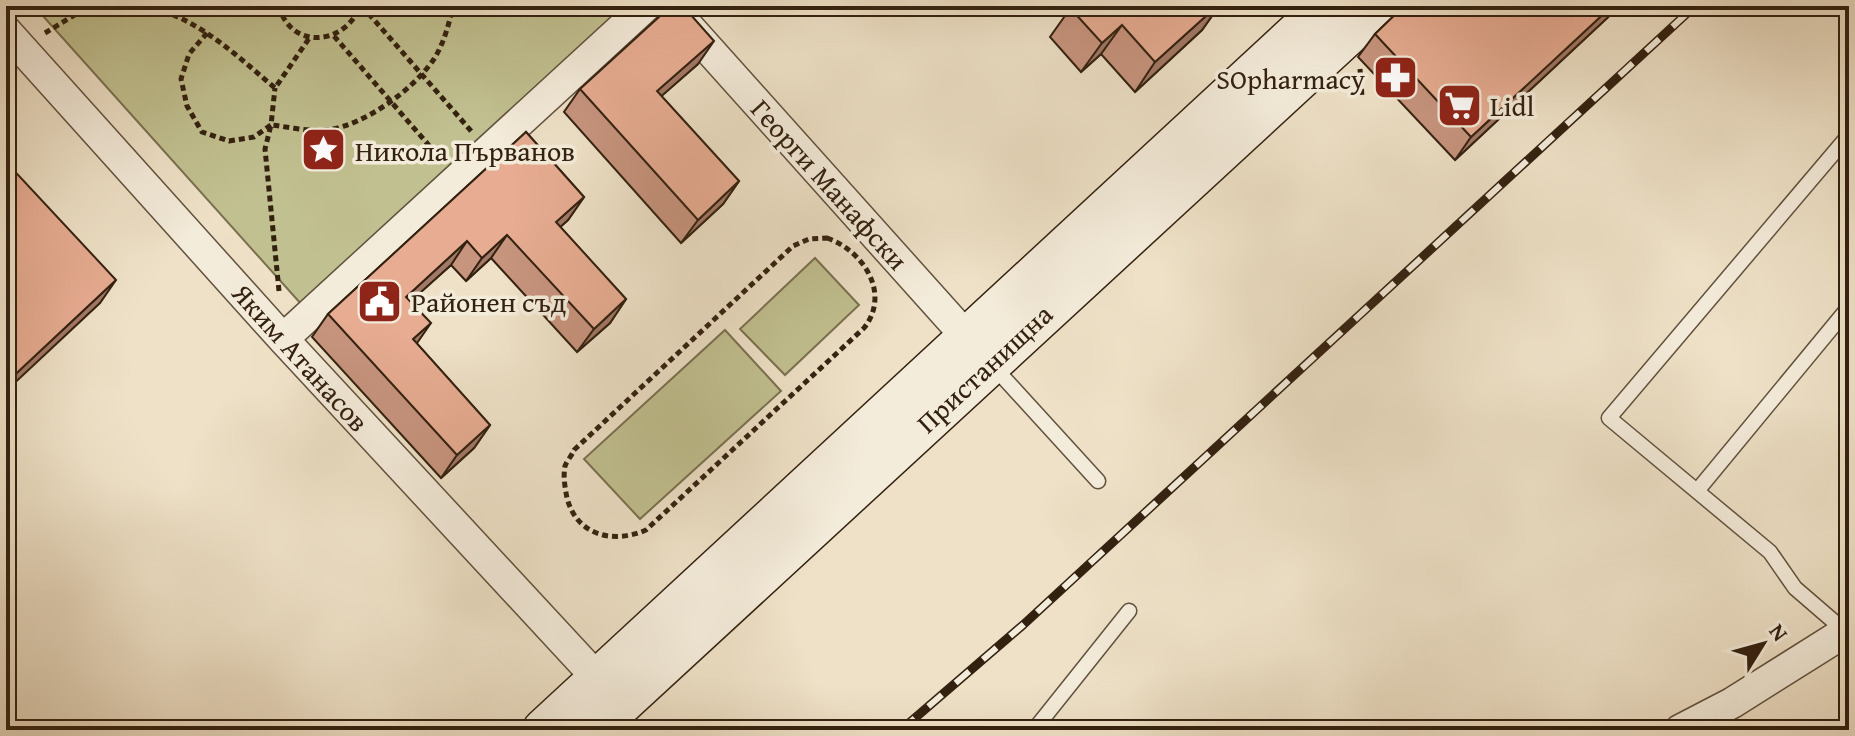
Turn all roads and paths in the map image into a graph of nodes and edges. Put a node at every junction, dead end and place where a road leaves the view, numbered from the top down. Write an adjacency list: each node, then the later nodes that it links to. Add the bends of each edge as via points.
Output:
1 (144, 6): 10 (path, via 166,10)
2 (361, 6): 11 (path, via 356,18); 13 (path)
3 (453, 6): 13 (path, via 434,59)
4 (646, 6): 18 (street)
5 (670, 6): 23 (street, Георги Манафски)
6 (1327, 6): 23 (main road, Пристанищна)
7 (1378, 6): 23 (main road, Пристанищна)
8 (278, 8): 12 (path, via 293,29)
9 (6, 31): 22 (street, Яким Атанасов)
10 (207, 33): 14 (path); 16 (path, via 189,54 181,79 187,106 202,132 229,141 254,137)
11 (334, 36): 12 (path); 15 (path)
12 (310, 37): 14 (path)
13 (420, 74): 15 (path); 18 (path)
14 (275, 88): 16 (path)
15 (391, 102): 16 (path, via 327,130); 19 (path)
16 (271, 125): 22 (path, via 265,149)
17 (1849, 135): 25 (lane, via 1609,418)
18 (489, 151): 19 (street)
19 (458, 179): 22 (street)
20 (793, 246): 20 (path, via 827,238 845,244 871,277 877,297 874,316 646,530 614,538 596,535 578,522 565,486 565,467 574,450)
21 (1849, 307): 25 (lane)
22 (283, 339): 28 (street, Яким Атанасов)
23 (979, 350): 24 (lane); 28 (main road, Пристанищна); 30 (main road, Пристанищна)
24 (1098, 481)
25 (1697, 491): 27 (lane, via 1770,552 1795,588)
26 (1129, 611): 31 (lane)
27 (1847, 634): 32 (street)
28 (599, 680): 29 (main road, Пристанищна)
29 (544, 730)
30 (592, 730)
31 (1034, 730)
32 (1680, 730)

